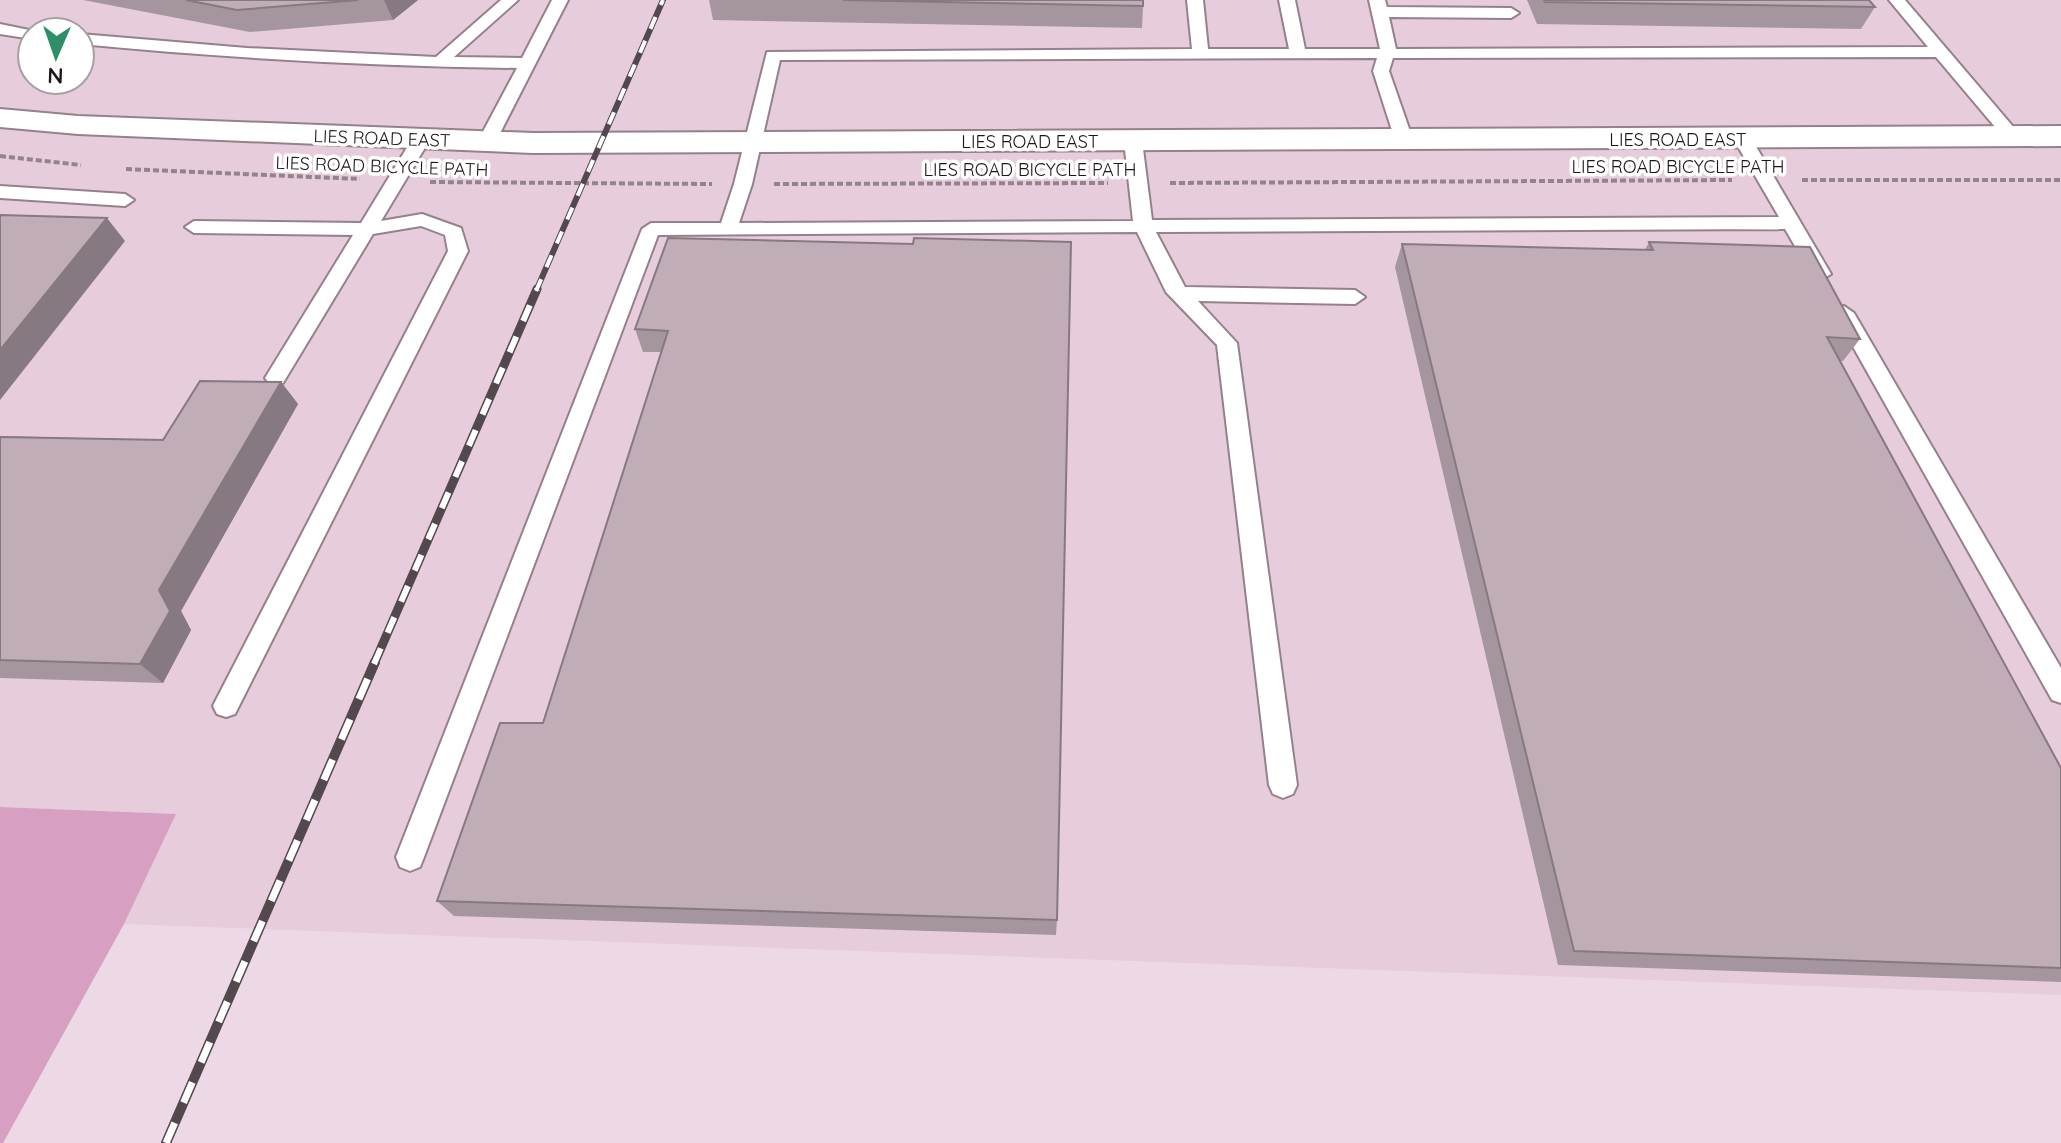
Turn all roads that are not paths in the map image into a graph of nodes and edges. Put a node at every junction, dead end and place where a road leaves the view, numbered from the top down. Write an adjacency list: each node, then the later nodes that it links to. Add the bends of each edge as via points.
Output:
1 (510, 0): 13 (lane)
2 (560, 0): 14 (lane)
3 (1195, 0): 10 (lane)
4 (1287, 0): 11 (lane)
5 (1897, 0): 9 (lane)
6 (1379, 6): 7 (lane); 12 (lane)
7 (1511, 13)
8 (96, 41): 13 (lane, via 213,53)
9 (1938, 52): 12 (lane); 16 (lane)
10 (1201, 54): 11 (lane); 23 (lane, via 773,55)
11 (1298, 54): 12 (lane)
12 (1387, 54): 19 (lane, via 1381,71)
13 (438, 63): 14 (lane)
14 (527, 63): 21 (lane)
15 (2, 120): 20 (street, LIES ROAD EAST)
16 (2012, 136): 17 (street, LIES ROAD EAST); 18 (street, LIES ROAD EAST)
17 (2061, 136)
18 (1742, 138): 19 (street, LIES ROAD EAST); 26 (lane)
19 (1404, 140): 22 (street, LIES ROAD EAST)
20 (420, 141): 21 (street, LIES ROAD EAST); 29 (lane)
21 (487, 141): 23 (street, LIES ROAD EAST)
22 (1133, 141): 23 (street, LIES ROAD EAST); 27 (lane)
23 (751, 143): 30 (lane)
24 (0, 192): 25 (lane)
25 (125, 200)
26 (1792, 223): 27 (lane); 34 (lane)
27 (1143, 226): 30 (lane); 31 (lane)
28 (194, 227): 29 (lane)
29 (366, 229): 33 (lane); 35 (lane, via 422,220 454,232 458,251)
30 (728, 229): 37 (lane, via 651,229)
31 (1180, 294): 32 (lane); 36 (lane, via 1227,343)
32 (1355, 297)
33 (276, 378)
34 (2061, 692)
35 (226, 706)
36 (1283, 785)
37 (410, 857)

